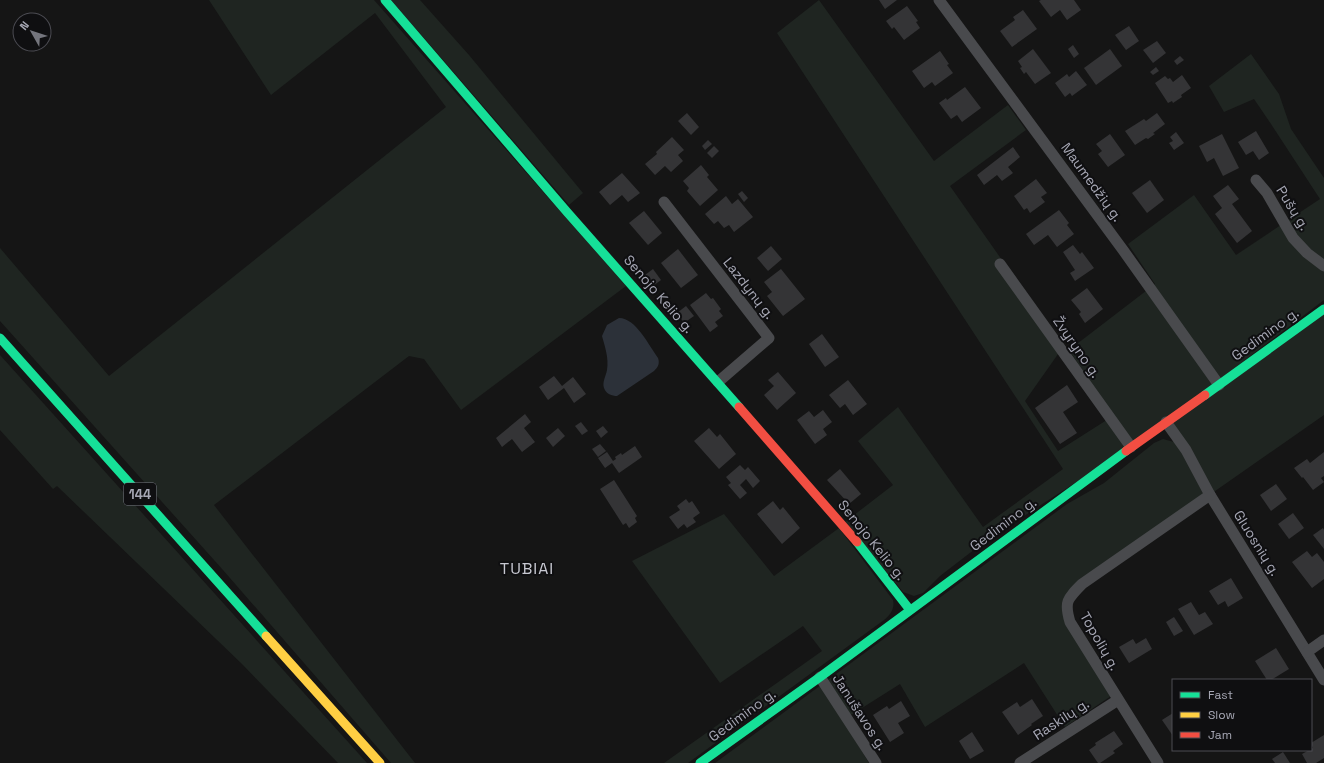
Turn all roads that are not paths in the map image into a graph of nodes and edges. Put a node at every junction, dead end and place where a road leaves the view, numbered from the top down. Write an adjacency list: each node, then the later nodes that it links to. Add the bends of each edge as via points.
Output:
1 (385, 0): 9 (main road, Senojo Kelio g.)
2 (939, 0): 10 (street, Maumedžių g., via 1119,244)
3 (1256, 180): 6 (street, Pušų g., via 1267,193 1293,238)
4 (664, 202): 9 (street, Lazdynų g., via 769,338)
5 (1000, 264): 12 (street, Žvyryno g.)
6 (1324, 266)
7 (1324, 309): 10 (main road, Gedimino g.)
8 (0, 338): 20 (main road, 144)
9 (718, 382): 14 (main road, Senojo Kelio g., via 846,528)
10 (1218, 384): 11 (main road, Gedimino g.)
11 (1166, 422): 12 (main road, Gedimino g.); 13 (street, Gluosnių g., via 1186,450)
12 (1131, 448): 14 (main road, Gedimino g.)
13 (1210, 495): 16 (street, Gluosnių g.); 19 (street, Topolių g., via 1082,584 1069,597 1066,610 1070,622)
14 (910, 610): 17 (main road, Gedimino g.)
15 (1324, 640): 16 (street)
16 (1307, 652): 18 (street, Gluosnių g.)
17 (820, 677): 21 (main road, Gedimino g.); 22 (street, Janušavos g.)
18 (1324, 680)
19 (1118, 700): 23 (street, Raskilų g.); 24 (street, Topolių g.)
20 (380, 763)
21 (700, 763)
22 (876, 763)
23 (1020, 763)
24 (1158, 763)

